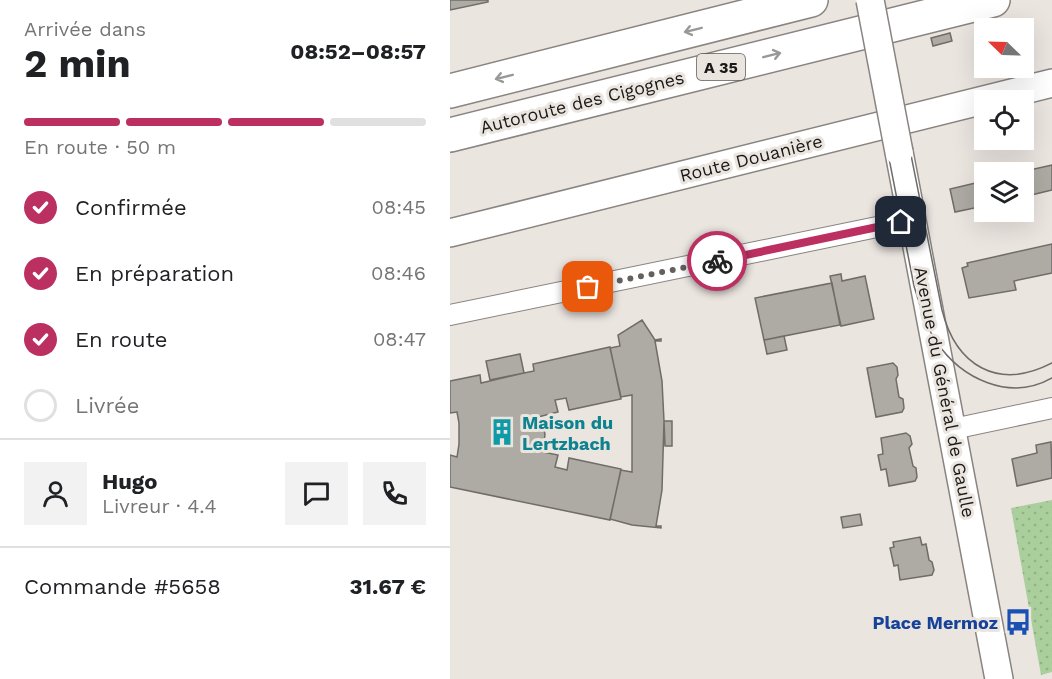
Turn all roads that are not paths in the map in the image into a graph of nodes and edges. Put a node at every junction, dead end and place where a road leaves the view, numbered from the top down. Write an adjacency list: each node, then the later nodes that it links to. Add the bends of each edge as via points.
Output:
1 (811, 0): 5 (highway, A 35, one-way to 5)
2 (870, 0): 7 (main road, Avenue du Général de Gaulle, bridge)
3 (993, 0): 6 (highway, Autoroute des Cigognes / A 35, one-way to 3)
4 (1052, 83): 8 (main road, Route Douanière)
5 (450, 91)
6 (450, 135)
7 (911, 220): 9 (street); 11 (main road, Avenue du Général de Gaulle)
8 (450, 233)
9 (450, 315)
10 (1052, 408): 11 (street)
11 (953, 429): 12 (main road, Avenue du Général de Gaulle)
12 (999, 679)

